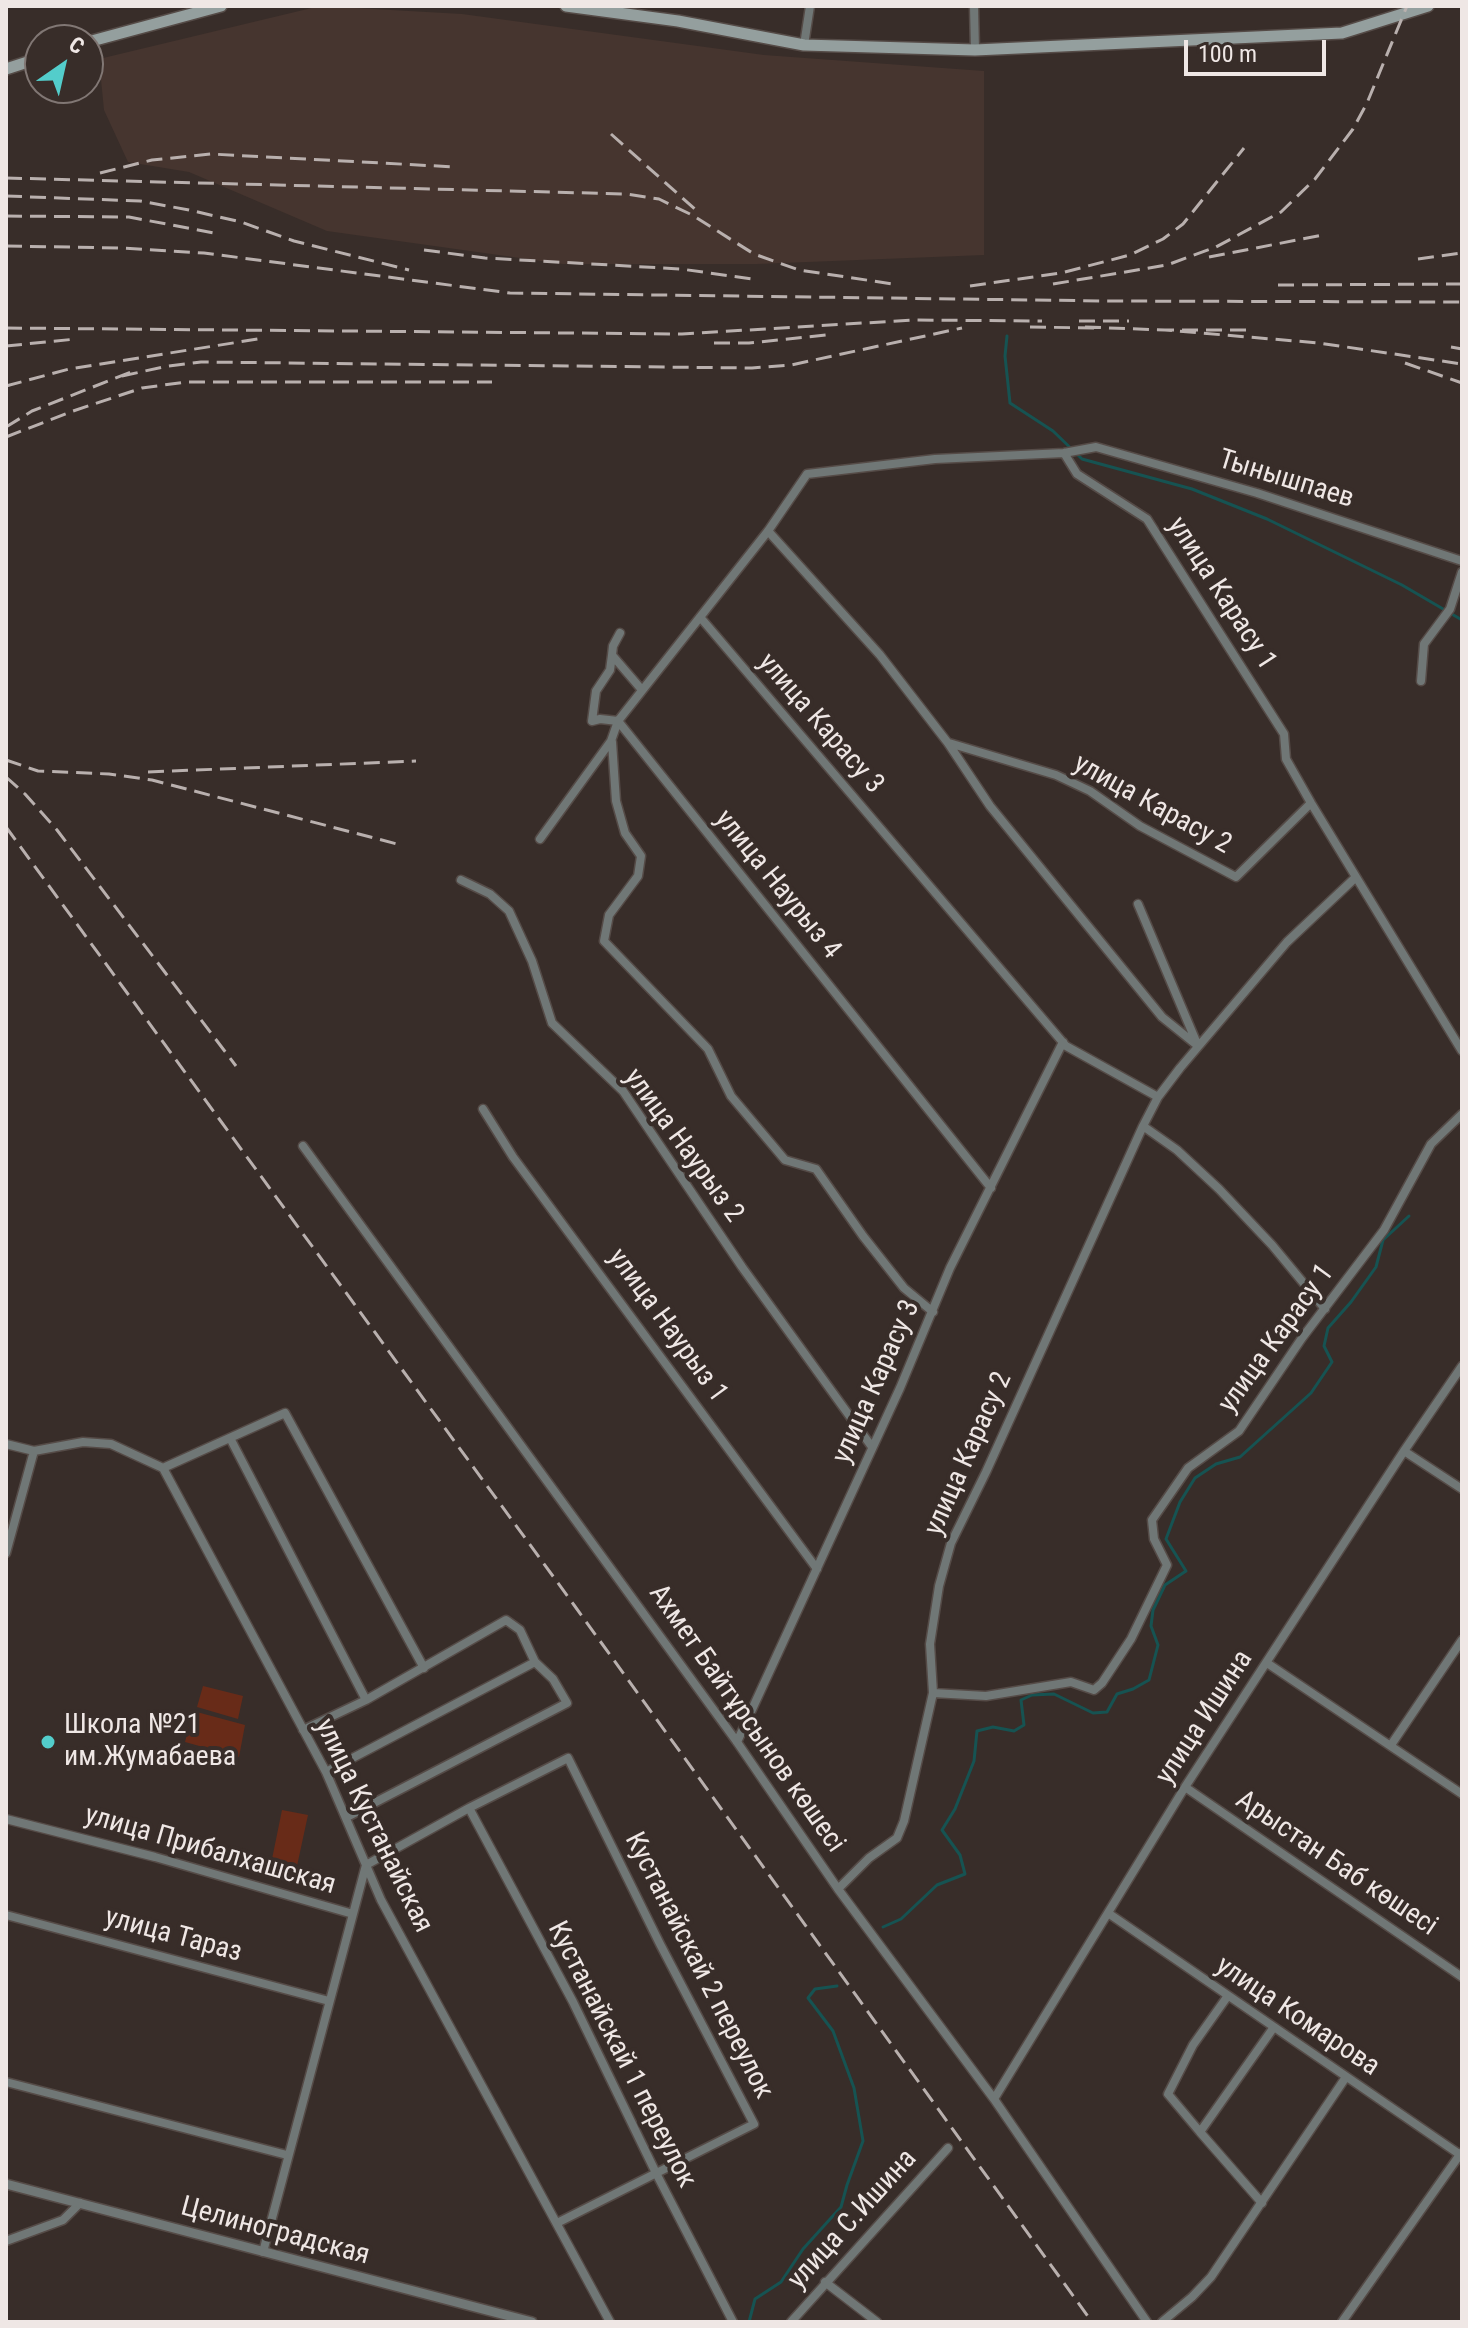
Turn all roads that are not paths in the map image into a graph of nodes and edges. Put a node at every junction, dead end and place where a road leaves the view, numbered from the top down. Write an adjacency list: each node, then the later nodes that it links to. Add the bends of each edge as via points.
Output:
1 (221, 6): 6 (main road)
2 (566, 6): 7 (main road)
3 (810, 6): 7 (street)
4 (974, 6): 8 (street)
5 (1428, 6): 8 (main road, via 1342,33)
6 (104, 38)
7 (804, 45): 8 (main road)
8 (975, 50)
9 (1064, 453): 10 (street, via 935,459 807,474); 11 (street, Тынышпаев, via 1096,447); 23 (street, улица Карасу 1, via 1077,474 1147,519 1284,734 1286,759)
10 (768, 531): 15 (street); 22 (street, via 880,655)
11 (1462, 561)
12 (1462, 572): 13 (street)
13 (1451, 606): 14 (street); 18 (street, via 1424,644)
14 (1462, 608)
15 (700, 617): 19 (street); 28 (street, улица Карасу 3)
16 (620, 633): 17 (street)
17 (612, 655): 19 (street); 20 (street, via 610,670 596,691 592,721)
18 (1421, 681)
19 (642, 690): 20 (street)
20 (618, 721): 21 (street); 36 (street, улица Наурыз 4)
21 (611, 741): 24 (street); 38 (street, via 616,801 625,833 641,856 638,876 609,915 604,941 708,1049 731,1096 785,1160 816,1169 904,1288)
22 (948, 743): 23 (street, улица Карасу 2, via 1056,775 1236,877); 29 (street, via 990,806 1162,1017)
23 (1311, 803): 25 (street, улица Карасу 1)
24 (540, 839)
25 (1356, 877): 29 (street, улица Карасу 2, via 1287,942); 30 (street, улица Карасу 1)
26 (461, 880): 42 (street, улица Наурыз 2, via 509,911 552,1023 623,1091)
27 (1138, 904): 29 (street)
28 (1063, 1042): 31 (street, улица Карасу 3); 36 (street, улица Карасу 3)
29 (1198, 1046): 31 (street, улица Карасу 2)
30 (1462, 1051)
31 (1158, 1097): 34 (street, улица Карасу 2)
32 (483, 1109): 48 (street, улица Наурыз 1)
33 (1462, 1114): 37 (street, улица Карасу 1, via 1431,1144 1384,1230)
34 (1143, 1126): 37 (street, via 1219,1189); 53 (street, улица Карасу 2, via 951,1543 930,1644)
35 (303, 1146): 56 (street, Ахмет Байтұрсынов көшесі)
36 (991, 1188): 38 (street, улица Карасу 3)
37 (1325, 1309): 53 (street, улица Карасу 1, via 1239,1431 1188,1468 1152,1520 1154,1539 1167,1565 1131,1639 1102,1683 1094,1690 1071,1682 986,1696)
38 (933, 1312): 42 (street, улица Карасу 3)
39 (1462, 1366): 44 (street, улица Ишина)
40 (230, 1438): 45 (street); 52 (street, via 285,1413); 54 (street)
41 (6, 1444): 43 (street)
42 (872, 1447): 48 (street, улица Карасу 3)
43 (34, 1451): 45 (street, via 83,1442 111,1444); 47 (street)
44 (1404, 1451): 46 (street); 51 (street, улица Ишина)
45 (163, 1468): 55 (street, улица Кустанайская)
46 (1462, 1489)
47 (6, 1549)
48 (817, 1569): 56 (street, улица Карасу 3)
49 (1462, 1640): 57 (street)
50 (535, 1662): 52 (street, via 520,1630 506,1620); 58 (street); 62 (street, via 567,1703)
51 (1267, 1663): 57 (street); 59 (street, улица Ишина)
52 (424, 1668): 54 (street)
53 (933, 1693): 65 (street, улица Карасу 2, via 897,1838)
54 (366, 1700): 55 (street)
55 (303, 1730): 58 (street, улица Кустанайская)
56 (737, 1742): 65 (street, Ахмет Байтұрсынов көшесі)
57 (1391, 1745): 60 (street)
58 (326, 1772): 62 (street, улица Кустанайская)
59 (1185, 1787): 66 (street, улица Ишина); 69 (street, Арыстан Баб көшесі)
60 (1462, 1794)
61 (469, 1808): 64 (street); 80 (street, Кустанайскай 1 переулок, via 573,2002); 80 (street, Кустанайскай 2 переулок, via 568,1758 754,2124)
62 (347, 1817): 64 (street, улица Кустанайская)
63 (6, 1819): 67 (street, улица Прибалхашская)
64 (366, 1865): 67 (street, улица Прибалхашская); 84 (street, улица Кустанайская)
65 (838, 1889): 75 (street, Ахмет Байтұрсынов көшесі)
66 (1108, 1913): 70 (street, улица Комарова); 75 (street, улица Ишина)
67 (353, 1914): 71 (street)
68 (6, 1915): 71 (street, улица Тараз)
69 (1462, 1977)
70 (1227, 1997): 72 (street, улица Комарова); 76 (street, via 1193,2045 1168,2094)
71 (329, 2001): 79 (street)
72 (1274, 2027): 73 (street, улица Комарова); 76 (street)
73 (1346, 2077): 78 (street, улица Комарова); 83 (street)
74 (6, 2082): 79 (street)
75 (994, 2099): 93 (street, Ахмет Байтұрсынов көшесі)
76 (1200, 2132): 83 (street)
77 (948, 2148): 87 (street, улица С.Ишина)
78 (1461, 2154): 95 (street)
79 (287, 2155): 86 (street)
80 (656, 2173): 84 (street, Кустанайскай 2 переулок); 90 (street, Кустанайскай 1 переулок)
81 (6, 2184): 82 (street, Целиноградская)
82 (80, 2203): 85 (street, via 63,2220); 86 (street, Целиноградская)
83 (1262, 2203): 94 (street, via 1211,2277)
84 (557, 2223): 89 (street, улица Кустанайская)
85 (6, 2241)
86 (263, 2252): 88 (street, Целиноградская)
87 (825, 2282): 91 (street, улица С.Ишина); 92 (street)
88 (532, 2322)
89 (610, 2322)
90 (733, 2322)
91 (791, 2322)
92 (877, 2322)
93 (1147, 2322)
94 (1162, 2322)
95 (1342, 2322)

